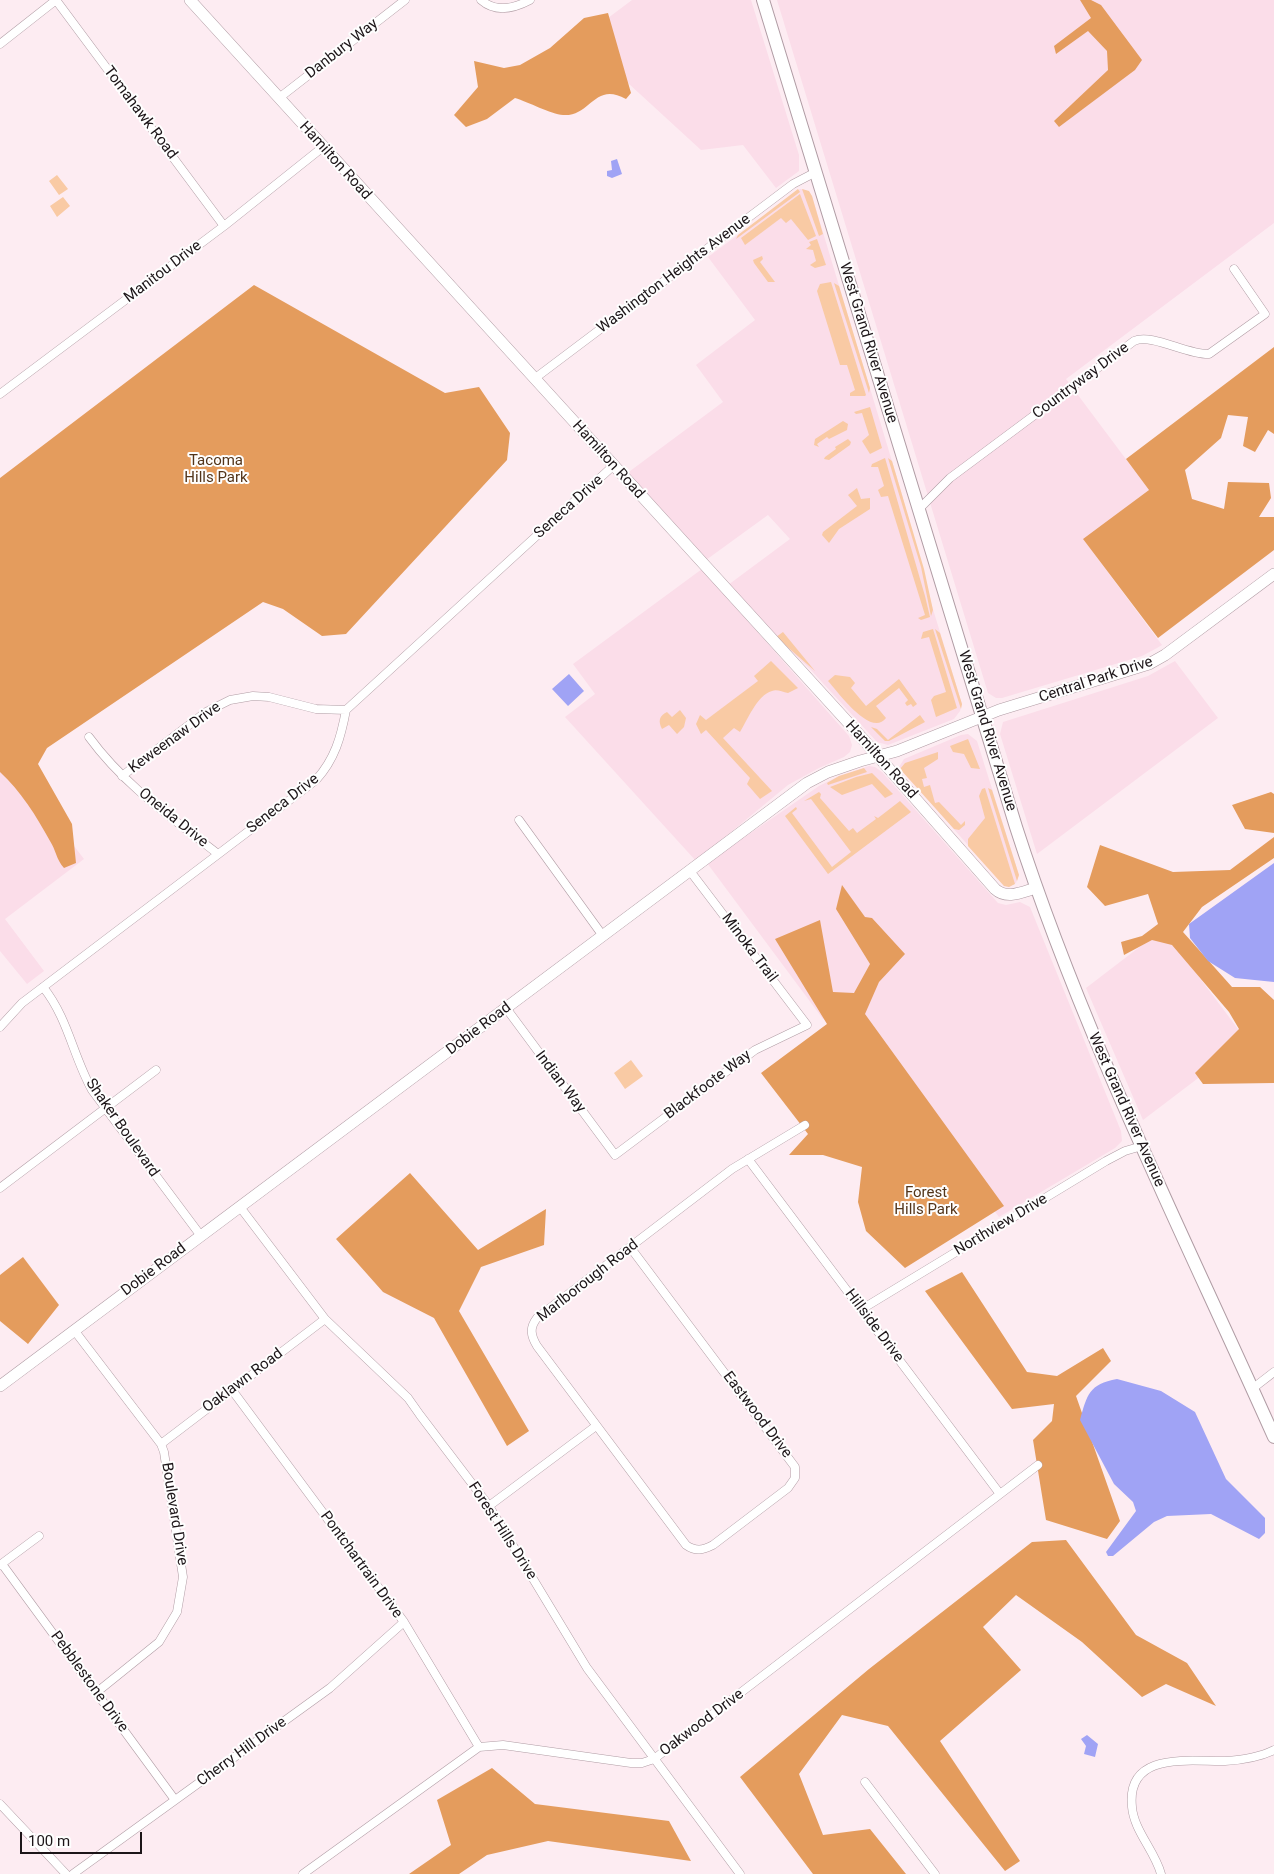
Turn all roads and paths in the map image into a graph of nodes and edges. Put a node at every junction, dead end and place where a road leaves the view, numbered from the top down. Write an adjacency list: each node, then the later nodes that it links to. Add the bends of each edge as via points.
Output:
1 (56, 0): 7 (street); 11 (street, Tomahawk Road)
2 (190, 0): 8 (street, Hamilton Road)
3 (405, 0): 8 (street, Danbury Way)
4 (481, 0): 5 (street, via 503,8)
5 (530, 0)
6 (763, 0): 10 (main road, West Grand River Avenue)
7 (0, 44)
8 (279, 98): 9 (street, Hamilton Road)
9 (323, 147): 11 (street, Manitou Drive); 13 (street, Hamilton Road)
10 (816, 172): 13 (street, Washington Heights Avenue, via 793,184); 16 (main road, West Grand River Avenue)
11 (224, 226): 14 (street, Manitou Drive)
12 (1234, 269): 16 (street, Countryway Drive, via 1265,314 1209,354 1142,339 1134,341 950,478)
13 (534, 379): 15 (street, Hamilton Road)
14 (0, 394)
15 (613, 466): 18 (street, Seneca Drive); 21 (street, Hamilton Road)
16 (919, 509): 19 (main road, West Grand River Avenue)
17 (1274, 574): 19 (street, Central Park Drive, via 1155,661)
18 (346, 710): 22 (street, Keweenaw Drive, via 316,709 269,697 230,700 206,712); 24 (street, Seneca Drive, via 337,749 323,773)
19 (982, 717): 21 (street, Dobie Road); 26 (main road, West Grand River Avenue)
20 (89, 737): 22 (street, Oneida Drive)
21 (878, 756): 25 (street, Dobie Road, via 828,772 808,783); 26 (street, Hamilton Road, via 998,892 1009,896)
22 (122, 776): 24 (street, Oneida Drive)
23 (519, 820): 27 (street)
24 (218, 854): 28 (street, Seneca Drive)
25 (690, 871): 27 (street, Dobie Road); 30 (street, Minoka Trail)
26 (1036, 888): 35 (main road, West Grand River Avenue, via 1091,1032)
27 (603, 936): 29 (street, Dobie Road)
28 (43, 987): 31 (street, Seneca Drive, via 22,1003); 33 (street, Shaker Boulevard, via 62,1015 81,1068)
29 (506, 1008): 36 (street, Indian Way); 39 (street, Dobie Road)
30 (807, 1025): 36 (street, Blackfoote Way, via 755,1050)
31 (0, 1027)
32 (156, 1070): 33 (street)
33 (105, 1109): 38 (street); 40 (street, Shaker Boulevard)
34 (804, 1125): 37 (street, Marlborough Road)
35 (1142, 1146): 42 (street, Northview Drive, via 1106,1161); 47 (main road, West Grand River Avenue)
36 (615, 1155)
37 (748, 1159): 41 (street, Marlborough Road); 42 (street, Hillside Drive)
38 (0, 1188)
39 (240, 1207): 40 (street, Dobie Road); 43 (street, Forest Hills Drive)
40 (201, 1236): 44 (street, Dobie Road)
41 (630, 1247): 49 (street, Marlborough Road, via 537,1318 531,1332 537,1346); 49 (street, Eastwood Drive, via 792,1461 795,1478 788,1488 713,1545 704,1550 693,1549 686,1545)
42 (862, 1309): 53 (street, Hillside Drive)
43 (325, 1319): 48 (street, Oaklawn Road); 54 (street, Forest Hills Drive, via 408,1398)
44 (74, 1330): 46 (street, Dobie Road); 51 (street, Boulevard Drive)
45 (1274, 1372): 47 (street)
46 (0, 1386)
47 (1252, 1388): 50 (main road, West Grand River Avenue)
48 (232, 1390): 51 (street, Oaklawn Road); 57 (street, Pontchartrain Drive)
49 (596, 1426): 54 (street)
50 (1274, 1437)
51 (161, 1444): 58 (street, Boulevard Drive, via 183,1577 177,1612 159,1642)
52 (1038, 1465): 53 (street, Oakwood Drive)
53 (1000, 1494): 61 (street, Oakwood Drive)
54 (489, 1506): 61 (street, Forest Hills Drive, via 587,1668)
55 (39, 1536): 56 (street)
56 (1, 1564): 58 (street, Pebblestone Drive)
57 (404, 1622): 59 (street, Pontchartrain Drive); 63 (street, Cherry Hill Drive, via 330,1688)
58 (97, 1692): 63 (street, Pebblestone Drive)
59 (479, 1747): 61 (street, Oakwood Drive, via 503,1745 631,1763); 67 (street)
60 (1274, 1750): 70 (street, via 1228,1761 1163,1761 1143,1774 1133,1791 1132,1809)
61 (654, 1759): 68 (street, Forest Hills Drive)
62 (865, 1782): 69 (street)
63 (175, 1800): 66 (street, Cherry Hill Drive)
64 (0, 1804): 65 (street)
65 (66, 1874)
66 (73, 1874)
67 (303, 1874)
68 (740, 1874)
69 (934, 1874)
70 (1161, 1874)

